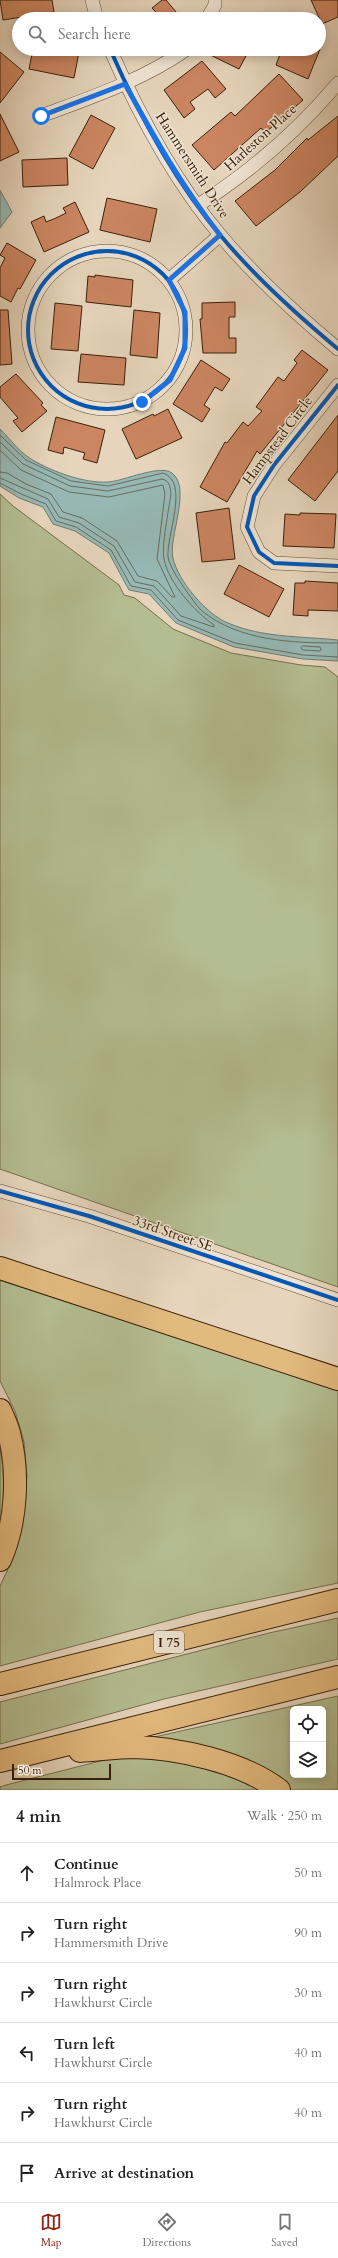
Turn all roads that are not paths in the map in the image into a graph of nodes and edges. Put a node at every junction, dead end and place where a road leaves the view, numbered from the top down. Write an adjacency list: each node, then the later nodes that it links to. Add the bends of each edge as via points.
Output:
1 (92, 0): 3 (street)
2 (215, 0): 4 (street)
3 (95, 12)
4 (211, 12)
5 (113, 56): 8 (street, Hammersmith Drive)
6 (177, 56): 8 (street)
7 (338, 83): 10 (street, Harleston Place, via 287,137 232,183)
8 (125, 84): 9 (street); 10 (street, Hammersmith Drive, via 158,146)
9 (41, 116)
10 (197, 206): 11 (street, Hammersmith Drive)
11 (220, 235): 12 (street); 13 (street, Hammersmith Drive, via 252,270)
12 (169, 280): 12 (street, via 141,258 107,250 72,258 44,280 29,312 29,348 45,380 73,402 108,410 142,402 170,380 185,348 185,312)
13 (338, 350)
14 (338, 385): 15 (street, Hampstead Circle, via 274,465 254,496 248,526 259,552 274,563)
15 (338, 566)
16 (0, 1191): 18 (street, 33rd Street SE, via 89,1216)
17 (0, 1268): 19 (highway)
18 (338, 1300)
19 (338, 1380)
20 (0, 1410): 21 (highway, via 9,1432 15,1483 8,1542)
21 (0, 1560)
22 (338, 1600): 24 (highway, I 75)
23 (338, 1677): 25 (highway)
24 (0, 1684)
25 (9, 1758): 26 (highway, via 135,1747 218,1760 250,1773)
26 (279, 1790)

